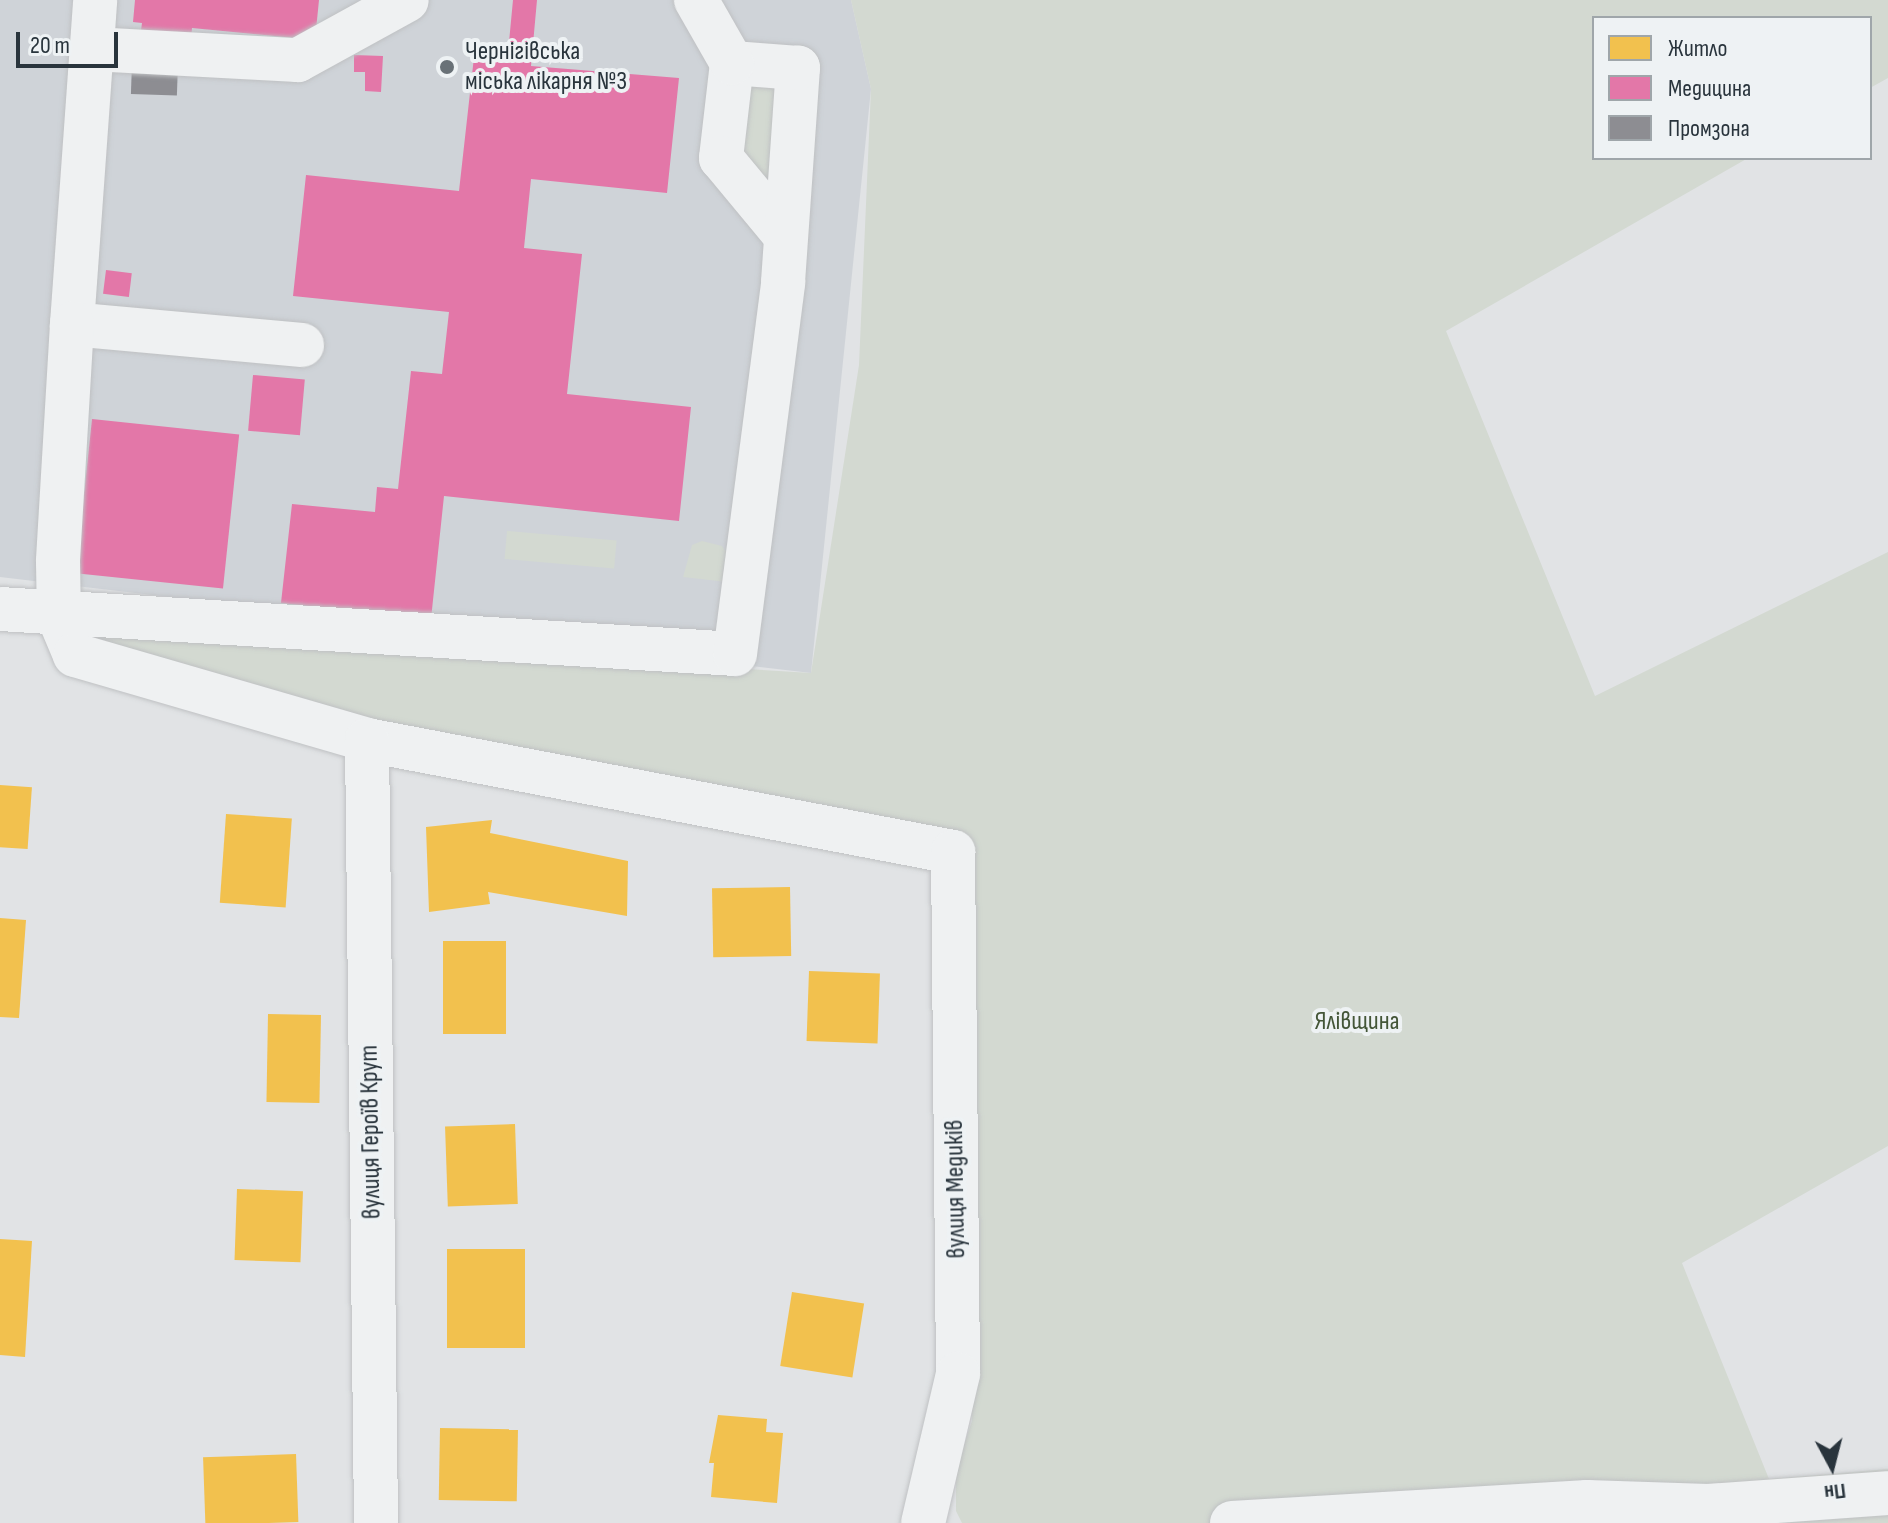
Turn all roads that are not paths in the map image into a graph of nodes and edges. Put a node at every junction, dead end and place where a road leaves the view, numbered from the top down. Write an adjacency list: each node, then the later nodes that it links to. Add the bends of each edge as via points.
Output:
1 (95, 0): 4 (street)
2 (407, 0): 4 (street, via 298,60)
3 (696, 0): 5 (street)
4 (92, 49): 7 (street)
5 (732, 63): 6 (street, via 721,158); 6 (street, via 798,68)
6 (785, 235): 10 (street, via 735,654)
7 (72, 324): 8 (street); 10 (street)
8 (302, 345)
9 (0, 609): 10 (street)
10 (59, 617): 11 (street, via 75,655)
11 (367, 740): 13 (street, вулиця Героїв Крут); 14 (street, вулиця Медиків, via 953,852 958,1374)
12 (1888, 1493): 15 (street, via 1708,1506 1587,1502)
13 (376, 1523)
14 (923, 1523)
15 (1232, 1523)

